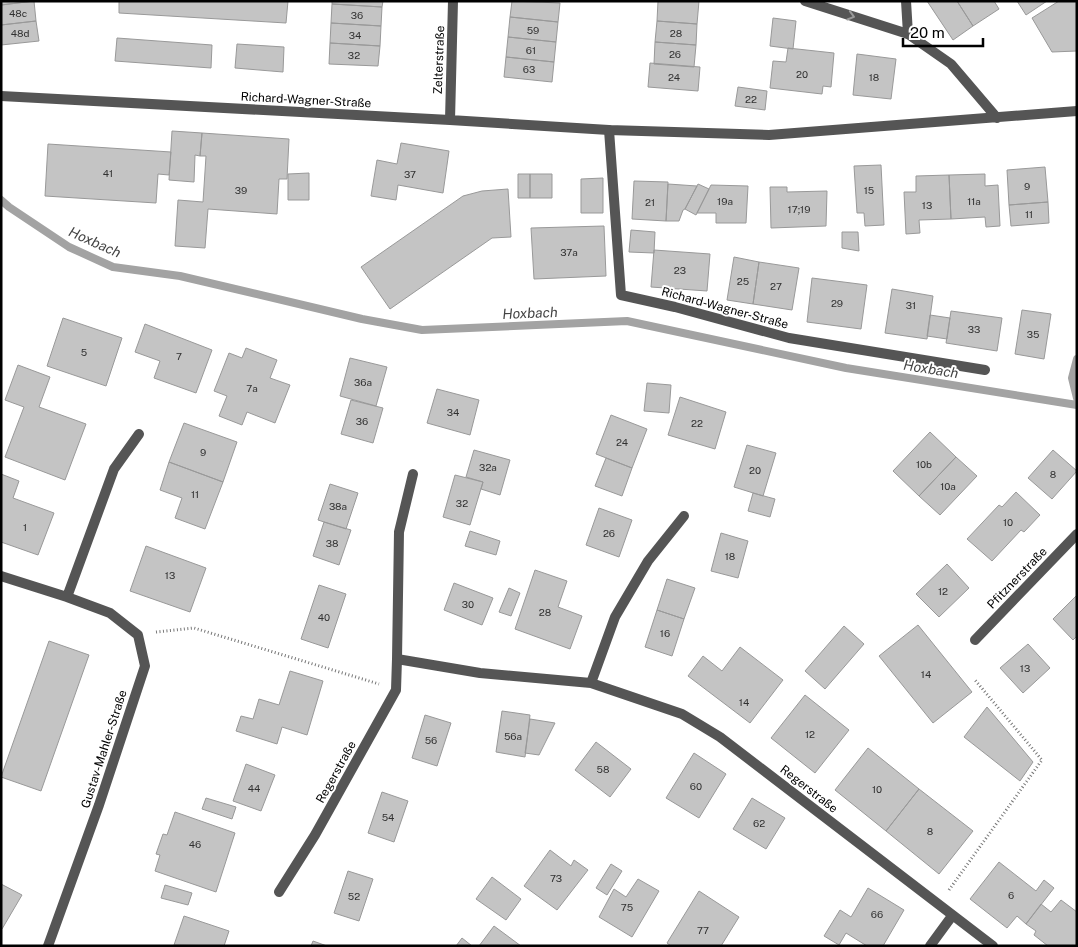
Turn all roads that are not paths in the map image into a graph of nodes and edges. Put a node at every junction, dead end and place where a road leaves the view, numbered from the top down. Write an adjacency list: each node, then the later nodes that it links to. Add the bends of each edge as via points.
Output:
1 (453, 1): 8 (street, Zelterstraße)
2 (804, 1): 4 (street, one-way to 4)
3 (906, 1): 4 (street)
4 (908, 34): 7 (street, via 951,64)
5 (1, 96): 8 (street, Richard-Wagner-Straße)
6 (1077, 111): 7 (street, Richard-Wagner-Straße)
7 (997, 118): 9 (street, Richard-Wagner-Straße, via 769,135)
8 (450, 120): 9 (street, Richard-Wagner-Straße)
9 (609, 130): 10 (street, Richard-Wagner-Straße, via 621,295 789,338)
10 (985, 370)
11 (139, 434): 16 (street, via 114,470)
12 (413, 474): 18 (street, Regerstraße, via 399,532)
13 (684, 516): 19 (street, via 648,562 615,617)
14 (1077, 534): 17 (street, Pfitznerstraße)
15 (1, 576): 16 (street, Gustav-Mahler-Straße)
16 (67, 597): 22 (street, Gustav-Mahler-Straße, via 110,613 138,635 144,666 100,805)
17 (975, 640)
18 (397, 659): 19 (street, Regerstraße, via 480,672); 20 (street, Regerstraße, via 396,690 315,835)
19 (591, 683): 21 (street, Regerstraße, via 682,714 720,737)
20 (279, 892)
21 (952, 916): 23 (street); 24 (street, Regerstraße)
22 (48, 946)
23 (930, 946)
24 (993, 946)

